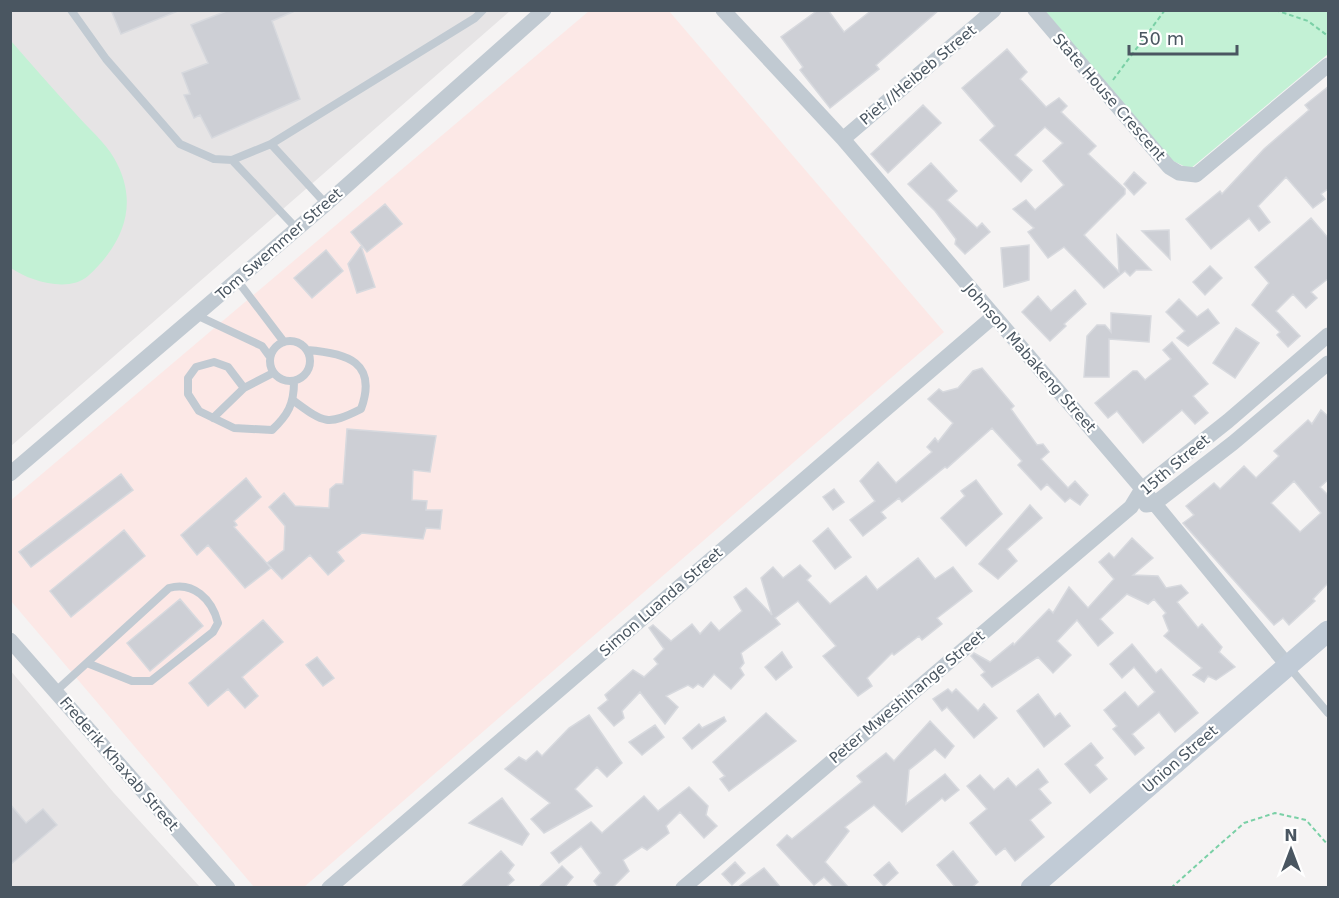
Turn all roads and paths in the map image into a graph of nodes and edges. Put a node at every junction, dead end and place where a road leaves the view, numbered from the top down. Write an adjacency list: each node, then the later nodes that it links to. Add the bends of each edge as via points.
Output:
1 (71, 10): 14 (lane, via 106,59 180,144 214,159)
2 (483, 10): 13 (lane)
3 (544, 10): 15 (street, Tom Swemmer Street)
4 (723, 10): 12 (street, Johnson Mabakeng Street)
5 (994, 10): 12 (street, Piet //Heibeb Street)
6 (1035, 10): 11 (street, State House Crescent)
7 (1165, 10): 11 (path)
8 (1275, 10): 9 (path, via 1308,21)
9 (1329, 36)
10 (1329, 65): 11 (street, State House Crescent, via 1196,175 1179,173 1169,166)
11 (1104, 92)
12 (843, 139): 19 (street, Johnson Mabakeng Street)
13 (271, 144): 14 (lane); 15 (lane)
14 (232, 160): 16 (lane)
15 (326, 204): 16 (street, Tom Swemmer Street)
16 (297, 229): 17 (street, Tom Swemmer Street)
17 (237, 280): 18 (street, Tom Swemmer Street); 21 (lane)
18 (196, 315): 23 (lane, via 262,346); 30 (street, Tom Swemmer Street)
19 (994, 316): 31 (street, Johnson Mabakeng Street); 42 (street, Simon Luanda Street)
20 (1329, 335): 31 (street, 15th Street)
21 (284, 342): 22 (lane, via 293,341); 23 (lane, via 275,347)
22 (307, 350): 26 (lane, via 310,369); 28 (lane, via 351,358 363,370 367,393 361,410 336,422 317,418)
23 (270, 357): 25 (lane)
24 (1329, 363): 32 (street, 15th Street)
25 (273, 373): 26 (lane, via 279,379); 27 (lane)
26 (294, 382): 28 (lane)
27 (244, 388): 29 (lane); 29 (lane, via 228,367 214,362 196,367 188,378 188,394 199,411)
28 (294, 401): 29 (lane, via 286,417 272,430 234,428)
29 (213, 418)
30 (10, 474)
31 (1142, 489): 32 (street, Johnson Mabakeng Street); 33 (street, 15th Street)
32 (1154, 504): 33 (street, 15th Street); 37 (street, Johnson Mabakeng Street)
33 (1131, 507): 43 (street, Peter Mweshihange Street)
34 (1329, 631): 37 (main road, Union Street)
35 (10, 640): 38 (street, Frederik Khaxab Street)
36 (87, 663): 36 (lane, via 168,588 181,584 197,590 215,611 218,623 213,632 151,681 132,681); 38 (lane)
37 (1288, 666): 39 (lane, Johnson Mabakeng Street); 44 (main road, Union Street)
38 (56, 692): 41 (street, Frederik Khaxab Street)
39 (1329, 713)
40 (1329, 845): 45 (path, via 1306,820 1275,813 1244,823)
41 (228, 888)
42 (329, 888)
43 (683, 888)
44 (1031, 888)
45 (1171, 888)

